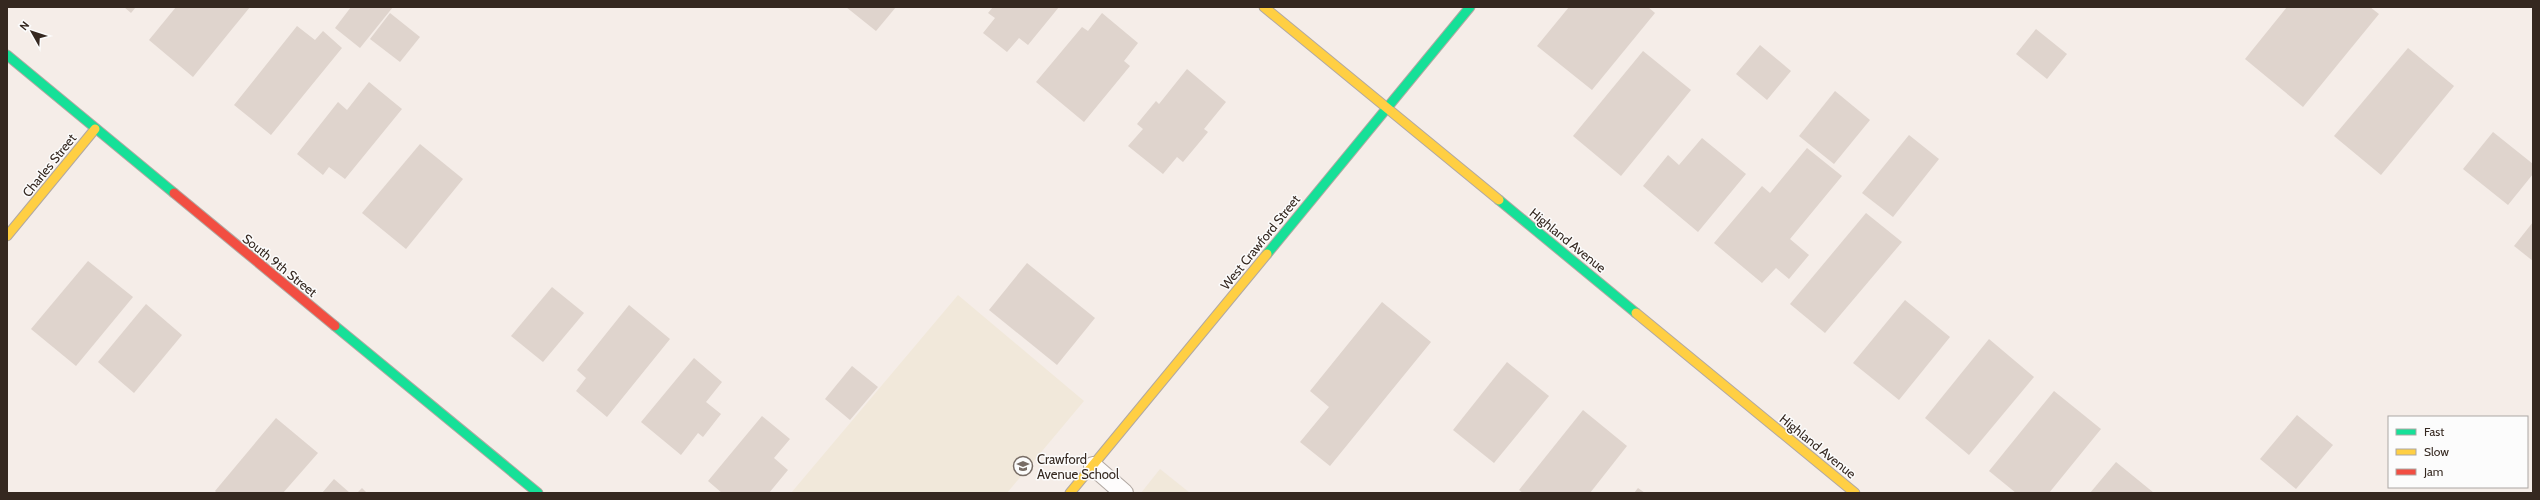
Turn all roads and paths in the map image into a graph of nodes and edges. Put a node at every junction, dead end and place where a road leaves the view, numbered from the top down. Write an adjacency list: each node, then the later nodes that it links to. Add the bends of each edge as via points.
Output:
1 (1264, 7): 4 (main road, Highland Avenue)
2 (1470, 7): 4 (main road, West Crawford Street)
3 (7, 55): 5 (main road, South 9th Street)
4 (1387, 108): 7 (main road, West Crawford Street); 11 (main road, Highland Avenue)
5 (95, 129): 6 (main road, Charles Street); 8 (main road, South 9th Street)
6 (7, 236)
7 (1093, 466): 9 (main road, West Crawford Street); 10 (lane)
8 (538, 493)
9 (1070, 493)
10 (1124, 493)
11 (1855, 493)

